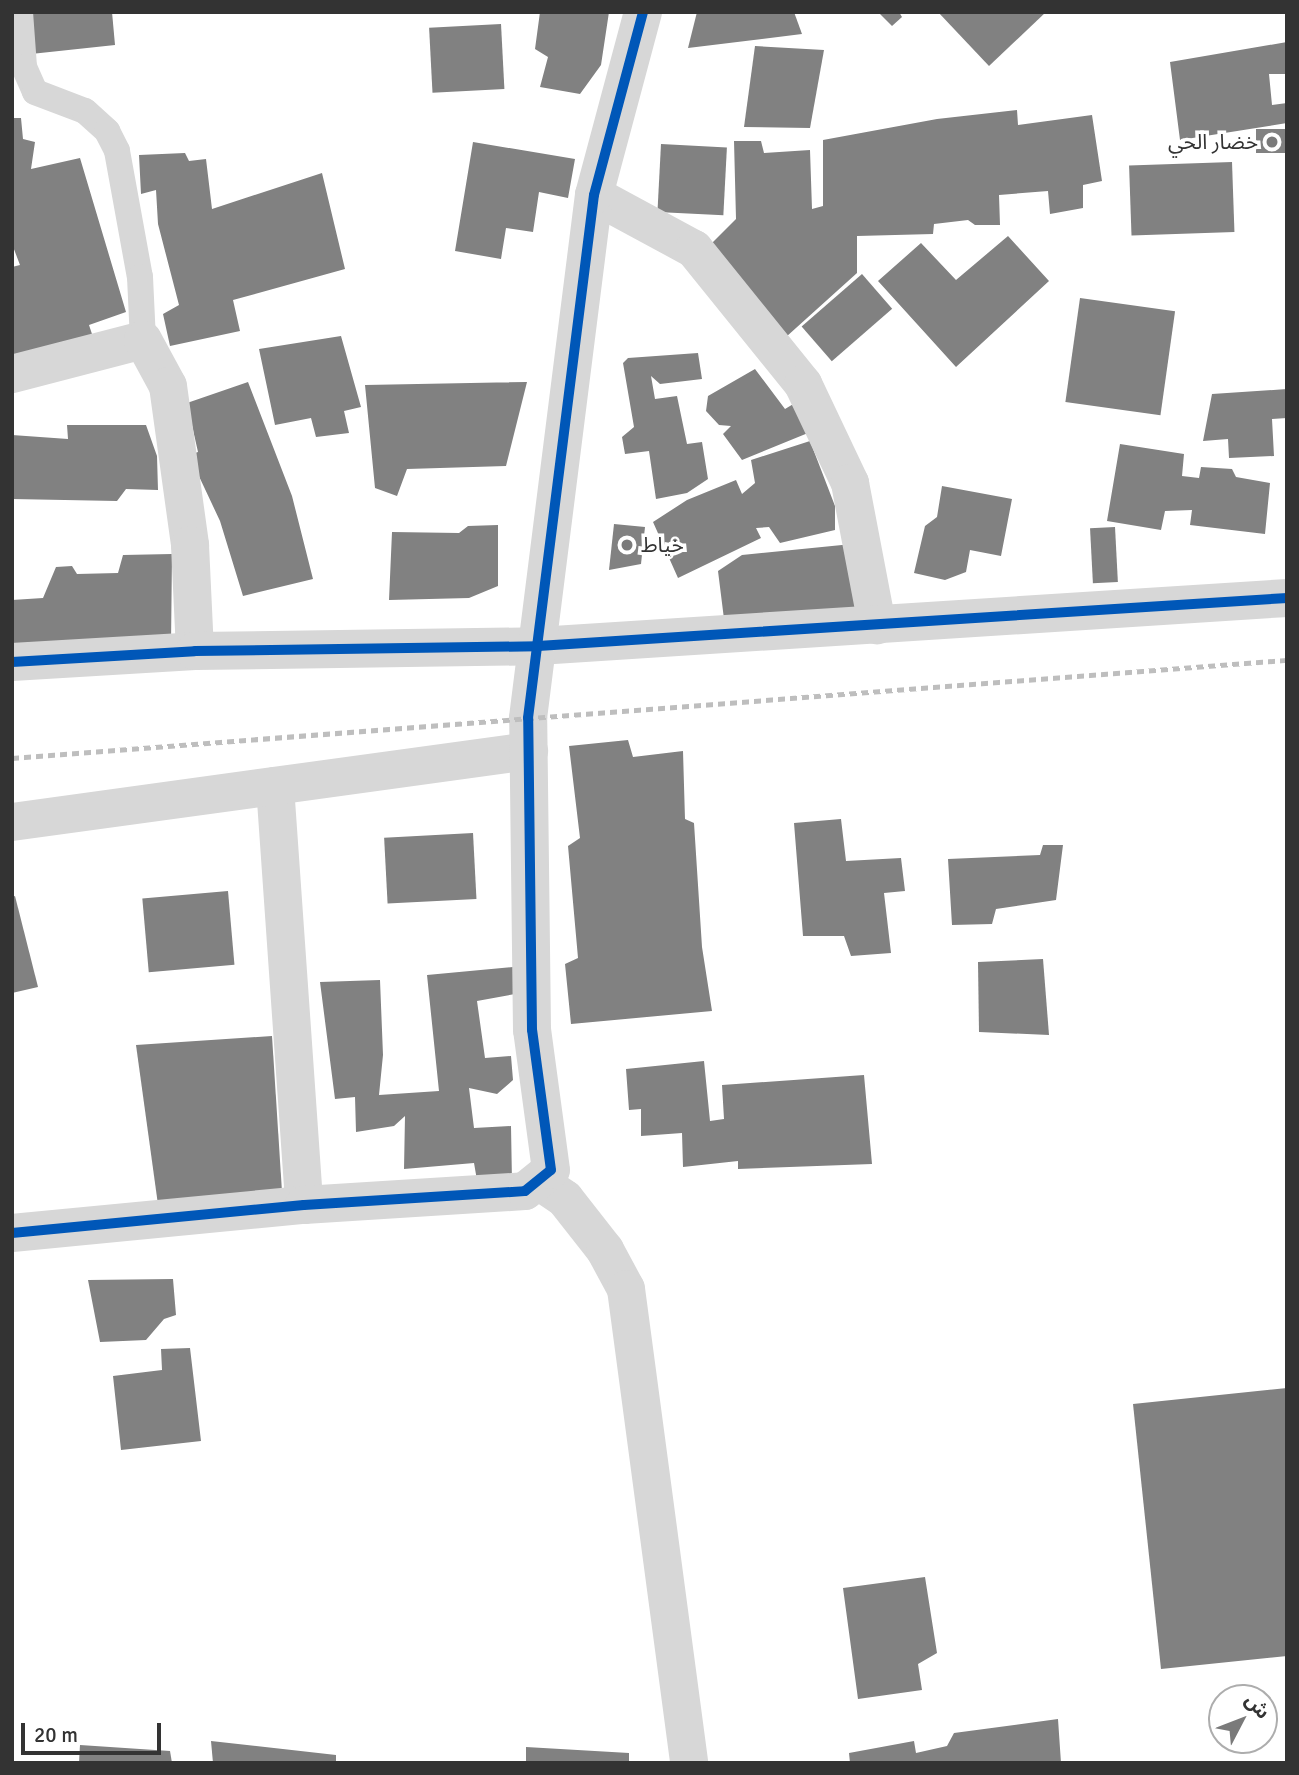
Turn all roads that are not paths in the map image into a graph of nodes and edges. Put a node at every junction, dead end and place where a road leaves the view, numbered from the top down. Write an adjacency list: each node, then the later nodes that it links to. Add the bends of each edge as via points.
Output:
1 (20, 12): 4 (lane, via 24,66 36,92 85,111 107,131 117,151 140,277)
2 (643, 12): 3 (street)
3 (594, 195): 7 (street, via 694,249 803,384 850,484); 8 (street)
4 (143, 340): 5 (street); 9 (street, via 168,386 190,545)
5 (12, 374)
6 (1286, 601): 7 (street)
7 (877, 625): 8 (street)
8 (538, 646): 9 (street); 11 (street)
9 (195, 651): 10 (street)
10 (12, 662)
11 (529, 751): 12 (street); 14 (street, via 532,1030 552,1153 551,1170)
12 (275, 786): 13 (street); 15 (street)
13 (12, 822)
14 (540, 1182): 15 (street, via 525,1191); 17 (street, via 565,1199 605,1250 626,1289)
15 (304, 1205): 16 (street)
16 (12, 1233)
17 (689, 1763)

